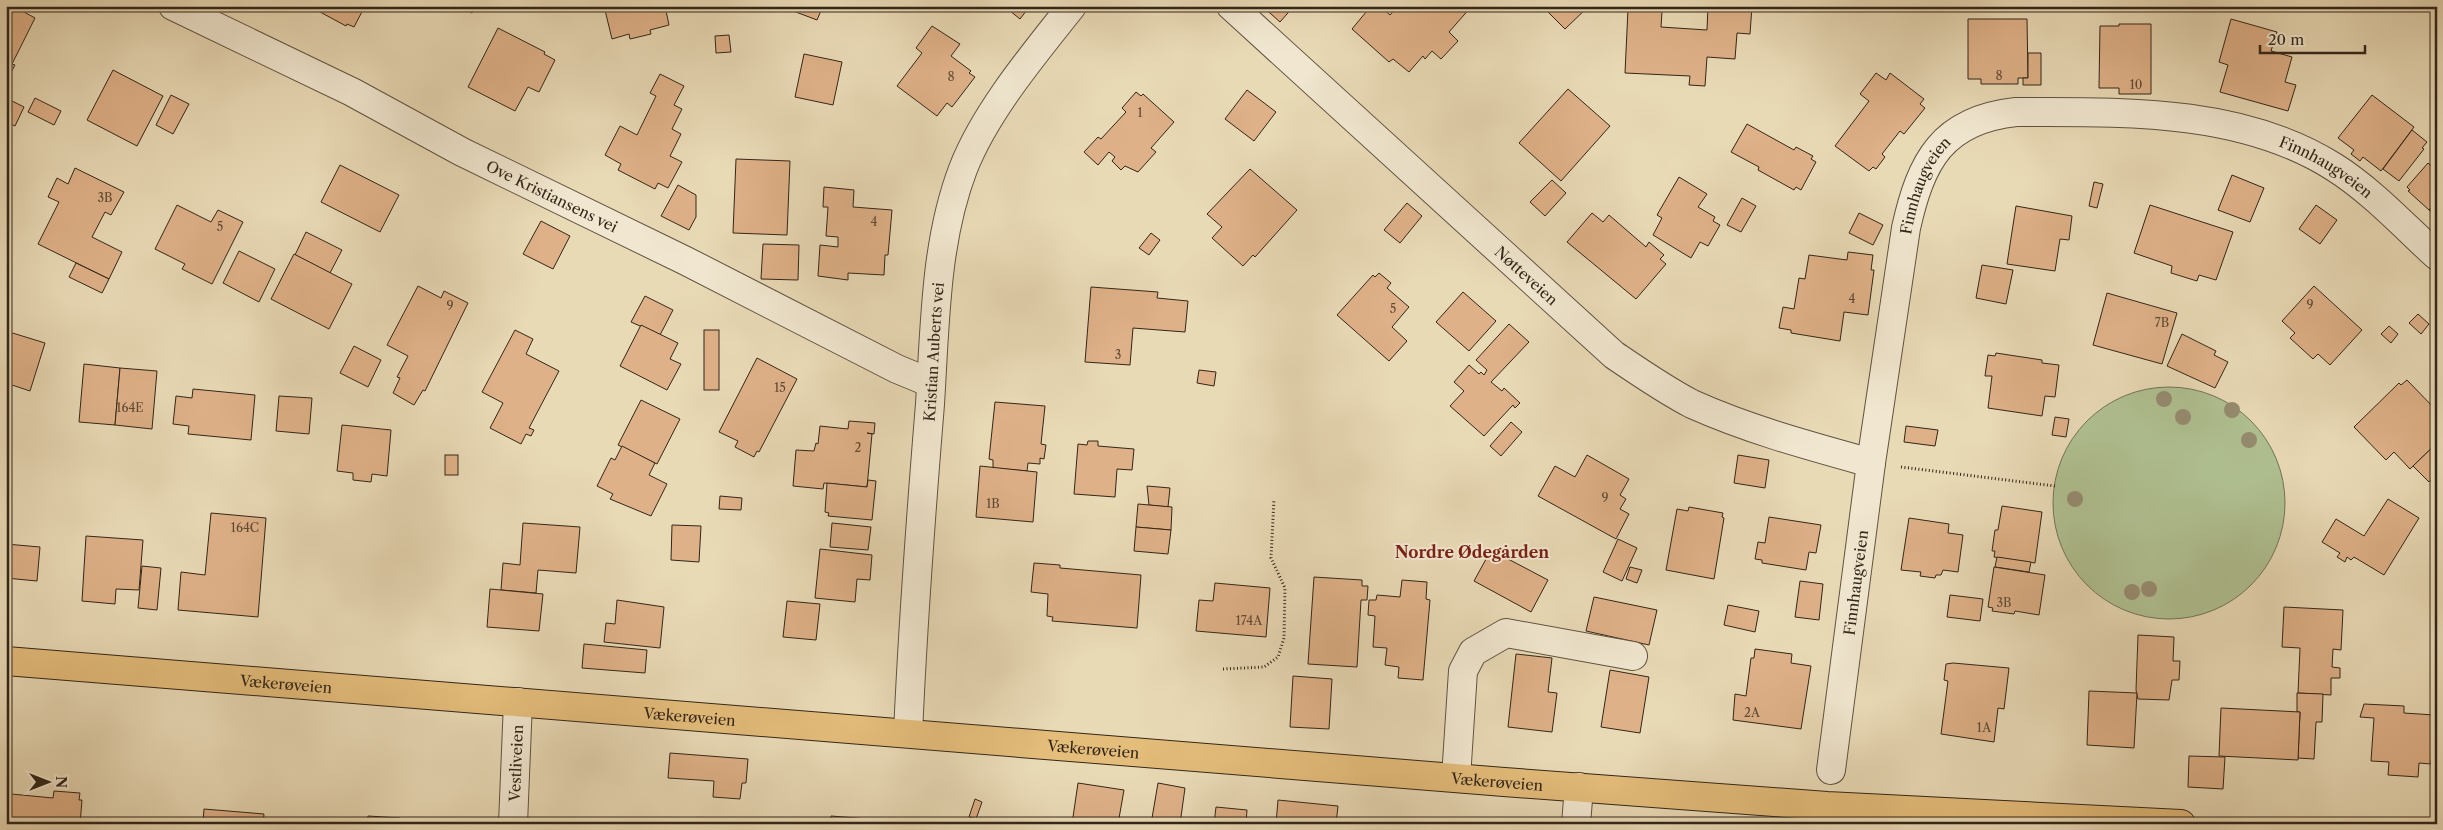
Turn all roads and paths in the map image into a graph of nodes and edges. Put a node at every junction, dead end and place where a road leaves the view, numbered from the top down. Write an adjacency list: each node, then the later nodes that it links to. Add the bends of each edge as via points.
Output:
1 (173, 6): 5 (street, Ove Kristiansens vei, via 352,92 462,152)
2 (1072, 6): 5 (street, Kristian Auberts vei, via 977,138 963,170 948,221 939,279)
3 (1231, 6): 6 (street, Nøtteveien, via 1614,355 1690,403 1736,423)
4 (2437, 256): 6 (street, Finnhaugveien, via 2367,192 2334,167 2297,146 2244,128 2188,117 2050,112 2002,114 1973,121 1938,148 1922,174 1912,200)
5 (931, 383): 13 (street, Kristian Auberts vei)
6 (1871, 463): 7 (path); 14 (street, Finnhaugveien)
7 (2055, 486)
8 (1274, 499): 11 (path, via 1271,558 1286,588 1284,638 1278,657 1264,667)
9 (1633, 656): 15 (street, via 1506,633 1473,652 1463,671)
10 (6, 661): 12 (main road, Vækerøveien)
11 (1223, 669)
12 (518, 702): 13 (main road, Vækerøveien); 17 (street, Vestliveien)
13 (908, 734): 15 (main road, Vækerøveien)
14 (1831, 770)
15 (1456, 778): 16 (main road, Vækerøveien)
16 (1579, 787): 18 (street); 19 (main road, Vækerøveien, via 1827,806)
17 (513, 824)
18 (1576, 824)
19 (2181, 824)

